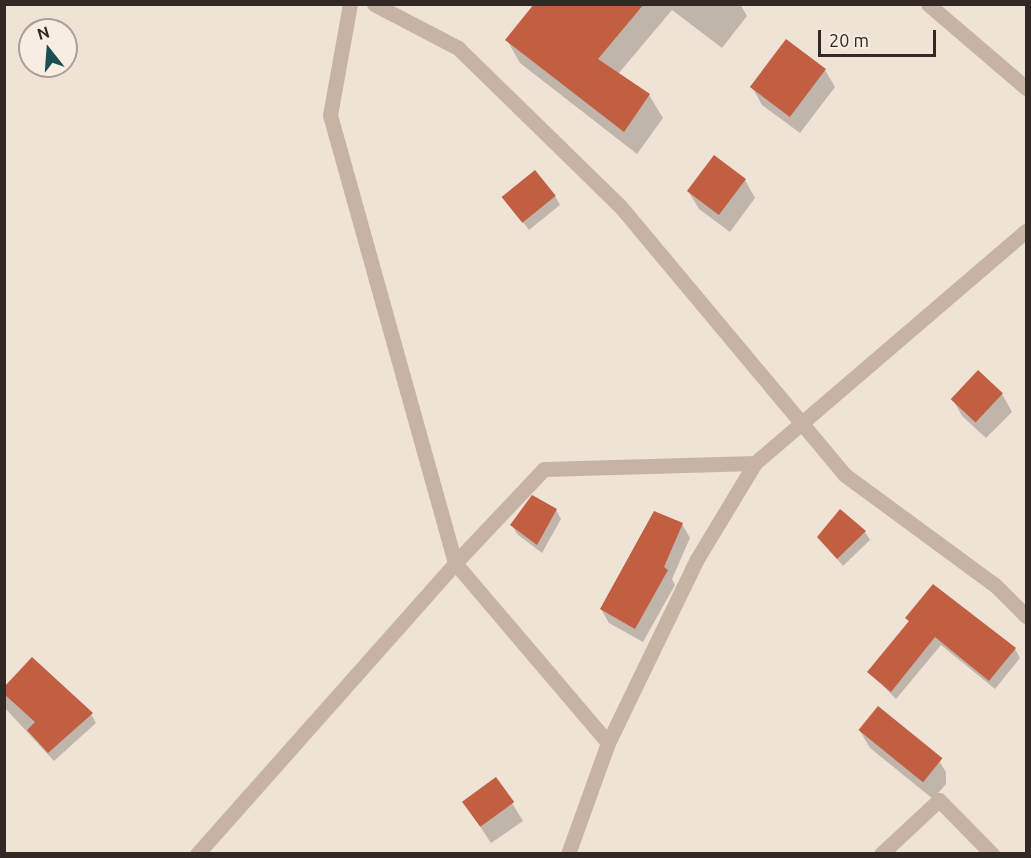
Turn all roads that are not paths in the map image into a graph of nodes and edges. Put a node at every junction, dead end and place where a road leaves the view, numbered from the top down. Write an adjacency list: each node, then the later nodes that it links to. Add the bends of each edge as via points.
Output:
1 (350, 4): 8 (street, via 330,115)
2 (374, 4): 6 (street, via 458,48 620,206)
3 (928, 4): 4 (street)
4 (1026, 88)
5 (1026, 231): 6 (street)
6 (799, 424): 7 (street); 9 (street, via 845,475 995,585)
7 (755, 463): 8 (street, via 544,469); 10 (street, via 697,559)
8 (454, 563): 10 (street); 11 (street)
9 (1026, 616)
10 (608, 743): 12 (street)
11 (197, 854)
12 (568, 854)
13 (881, 854): 14 (street, via 939,800)
14 (992, 854)

